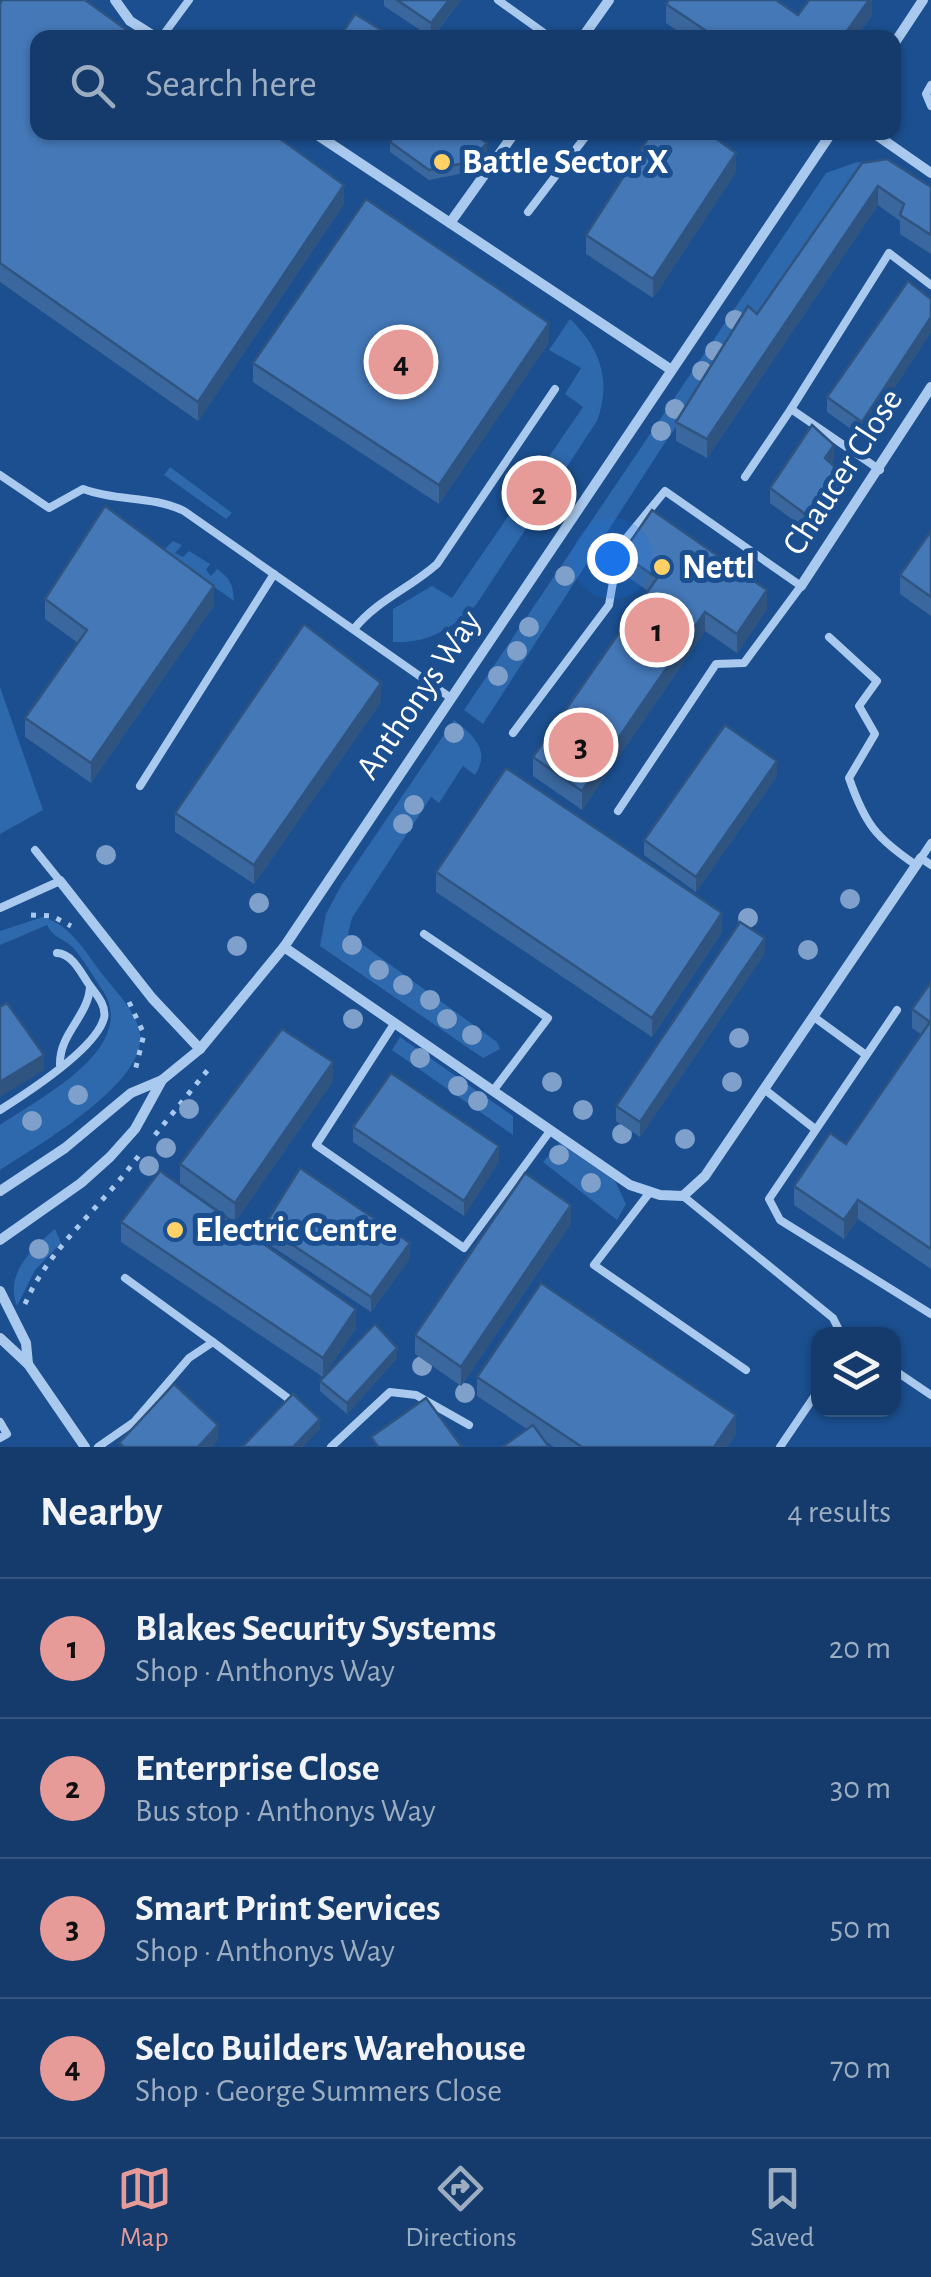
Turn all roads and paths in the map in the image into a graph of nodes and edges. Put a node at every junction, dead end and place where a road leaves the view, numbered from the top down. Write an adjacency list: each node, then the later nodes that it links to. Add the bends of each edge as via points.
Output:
1 (115, 0): 6 (street)
2 (189, 0): 7 (lane)
3 (498, 0): 8 (lane)
4 (608, 0): 9 (street)
5 (923, 0): 10 (street)
6 (144, 30)
7 (165, 30)
8 (540, 30)
9 (587, 30)
10 (901, 33)
11 (931, 85): 12 (lane)
12 (931, 106)
13 (325, 140): 20 (street)
14 (509, 140): 20 (street)
15 (583, 140): 19 (lane)
16 (827, 140): 22 (street, Anthonys Way)
17 (884, 140): 18 (street)
18 (931, 173)
19 (528, 212)
20 (450, 223): 22 (street)
21 (931, 285): 25 (lane, via 888,254)
22 (670, 369): 33 (street, Anthonys Way)
23 (931, 388): 26 (street, Chaucer Close)
24 (555, 389): 31 (lane, via 436,564 414,585 372,605)
25 (791, 409): 26 (lane); 28 (lane)
26 (880, 470): 30 (street, Chaucer Close)
27 (0, 475): 29 (lane, via 49,508 83,489 123,500 159,498)
28 (744, 477)
29 (274, 574): 31 (lane); 35 (lane)
30 (802, 586): 34 (lane, via 665,491 619,547 609,605); 36 (lane, via 744,664 716,664)
31 (354, 629): 33 (lane)
32 (829, 637): 39 (lane, via 877,681 859,706 874,734 849,778 860,809 878,840)
33 (451, 698): 43 (street, Anthonys Way)
34 (512, 732)
35 (140, 786)
36 (618, 811)
37 (931, 843): 39 (lane)
38 (35, 850): 40 (lane)
39 (923, 863): 47 (street)
40 (60, 881): 41 (lane); 49 (street)
41 (0, 908)
42 (424, 934): 55 (lane, via 548,1018)
43 (284, 947): 48 (street); 49 (street, Anthonys Way)
44 (57, 953): 45 (lane, via 70,957)
45 (88, 983): 52 (lane, via 87,1002 62,1042); 52 (lane, via 104,1009 103,1021)
46 (897, 1010): 50 (lane)
47 (814, 1017): 50 (lane); 54 (street)
48 (394, 1024): 55 (street); 58 (lane, via 316,1145 464,1248)
49 (200, 1049): 53 (street, Anthonys Way)
50 (866, 1055): 57 (lane)
51 (219, 1056): 65 (path, via 36,1278)
52 (60, 1065): 56 (lane)
53 (162, 1080): 59 (street, via 130,1093 65,1148); 62 (street, Anthonys Way, via 135,1129 110,1156)
54 (764, 1089): 57 (lane); 61 (street, via 706,1176)
55 (493, 1091): 58 (street)
56 (0, 1110)
57 (816, 1130): 66 (lane, via 768,1199 780,1220)
58 (550, 1131): 60 (street)
59 (0, 1190)
60 (650, 1192): 61 (street); 71 (lane, via 594,1264)
61 (683, 1196): 67 (lane)
62 (0, 1240)
63 (125, 1278): 69 (lane)
64 (0, 1291): 70 (street, via 26,1343)
65 (21, 1308)
66 (931, 1314)
67 (838, 1327)
68 (0, 1338): 70 (street)
69 (213, 1342): 74 (lane); 80 (lane, via 189,1358 134,1422)
70 (28, 1364): 79 (street)
71 (746, 1370)
72 (901, 1375): 73 (lane)
73 (931, 1395)
74 (289, 1399)
75 (811, 1401): 82 (lane)
76 (0, 1422): 78 (lane)
77 (468, 1426): 81 (lane, via 416,1395 390,1392)
78 (6, 1438)
79 (86, 1447)
80 (98, 1447)
81 (331, 1447)
82 (780, 1447)

